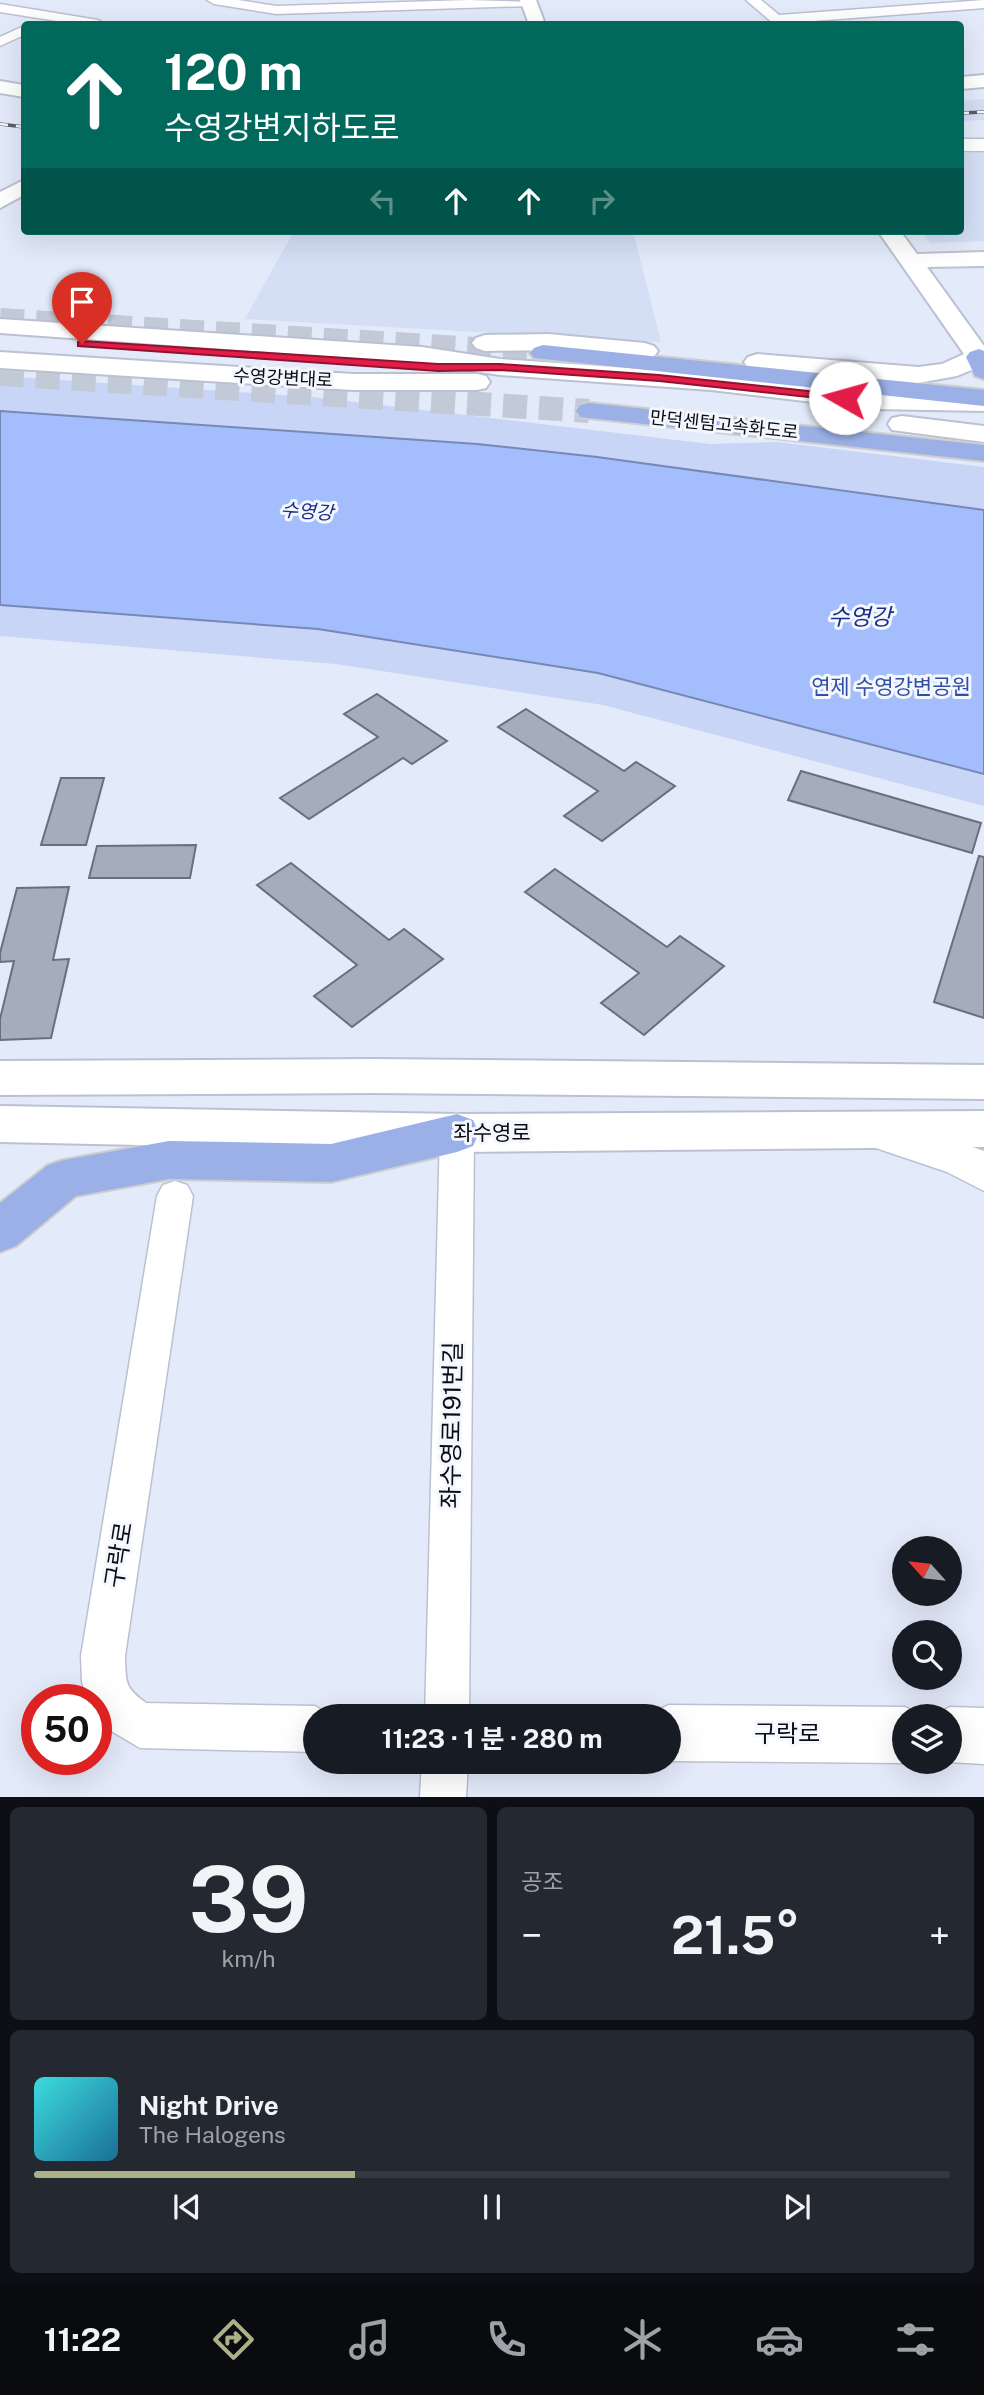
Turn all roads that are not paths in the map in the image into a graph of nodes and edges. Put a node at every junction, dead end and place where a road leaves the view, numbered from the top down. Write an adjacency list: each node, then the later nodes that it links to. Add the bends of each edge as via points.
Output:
1 (214, 0): 6 (street)
2 (753, 0): 12 (street)
3 (528, 1): 4 (street); 11 (main road)
4 (393, 3): 6 (street); 10 (street)
5 (984, 4): 13 (street)
6 (279, 5): 9 (street)
7 (0, 8): 8 (street)
8 (80, 21)
9 (267, 21)
10 (396, 21)
11 (536, 21)
12 (778, 21)
13 (790, 21)
14 (21, 31): 15 (street)
15 (0, 41)
16 (21, 45): 17 (street)
17 (0, 54)
18 (0, 77): 19 (main road)
19 (21, 80)
20 (984, 81): 21 (main road)
21 (964, 83)
22 (0, 86): 23 (main road)
23 (21, 90)
24 (984, 90): 25 (main road)
25 (964, 92)
26 (964, 145): 27 (street)
27 (984, 145)
28 (21, 188): 29 (main road)
29 (0, 201)
30 (892, 235): 32 (main road)
31 (984, 259): 32 (main road)
32 (908, 261): 39 (main road)
33 (0, 326): 36 (main road, 수영강변대로)
34 (0, 338): 40 (main road, via 438,367)
35 (0, 347): 40 (main road)
36 (316, 347): 39 (main road, via 548,342 918,375); 40 (main road, 수영강변대로, via 422,355)
37 (543, 353): 41 (highway)
38 (0, 360): 40 (main road, 수영강변대로, via 353,382)
39 (983, 367): 41 (highway, via 976,387)
40 (498, 375): 43 (main road, 수영강변대로, via 711,382); 46 (main road, 수영강변대로)
41 (943, 393): 42 (highway)
42 (984, 400): 43 (main road, 수영강변대로)
43 (872, 401): 45 (highway)
44 (589, 411): 47 (highway, 만덕센텀고속화도로)
45 (984, 413)
46 (976, 432)
47 (984, 453)
48 (0, 1078): 49 (main road, via 374,1076)
49 (984, 1082)
50 (0, 1124): 53 (main road, 좌수영로)
51 (984, 1129): 52 (main road, 좌수영로)
52 (874, 1131): 53 (main road, 좌수영로); 54 (street, via 961,1159)
53 (457, 1133): 56 (highway, via 331,1163 169,1160 64,1179); 57 (street, 좌수영로191번길)
54 (984, 1173)
55 (176, 1196): 58 (street, 구락로, via 103,1656 107,1694 113,1706 139,1725)
56 (0, 1231)
57 (446, 1704)
58 (303, 1729)
59 (681, 1733): 60 (street, 구락로)
60 (892, 1735)
61 (962, 1735): 62 (street)
62 (984, 1736)
63 (444, 1774): 64 (street)
64 (443, 1797)

